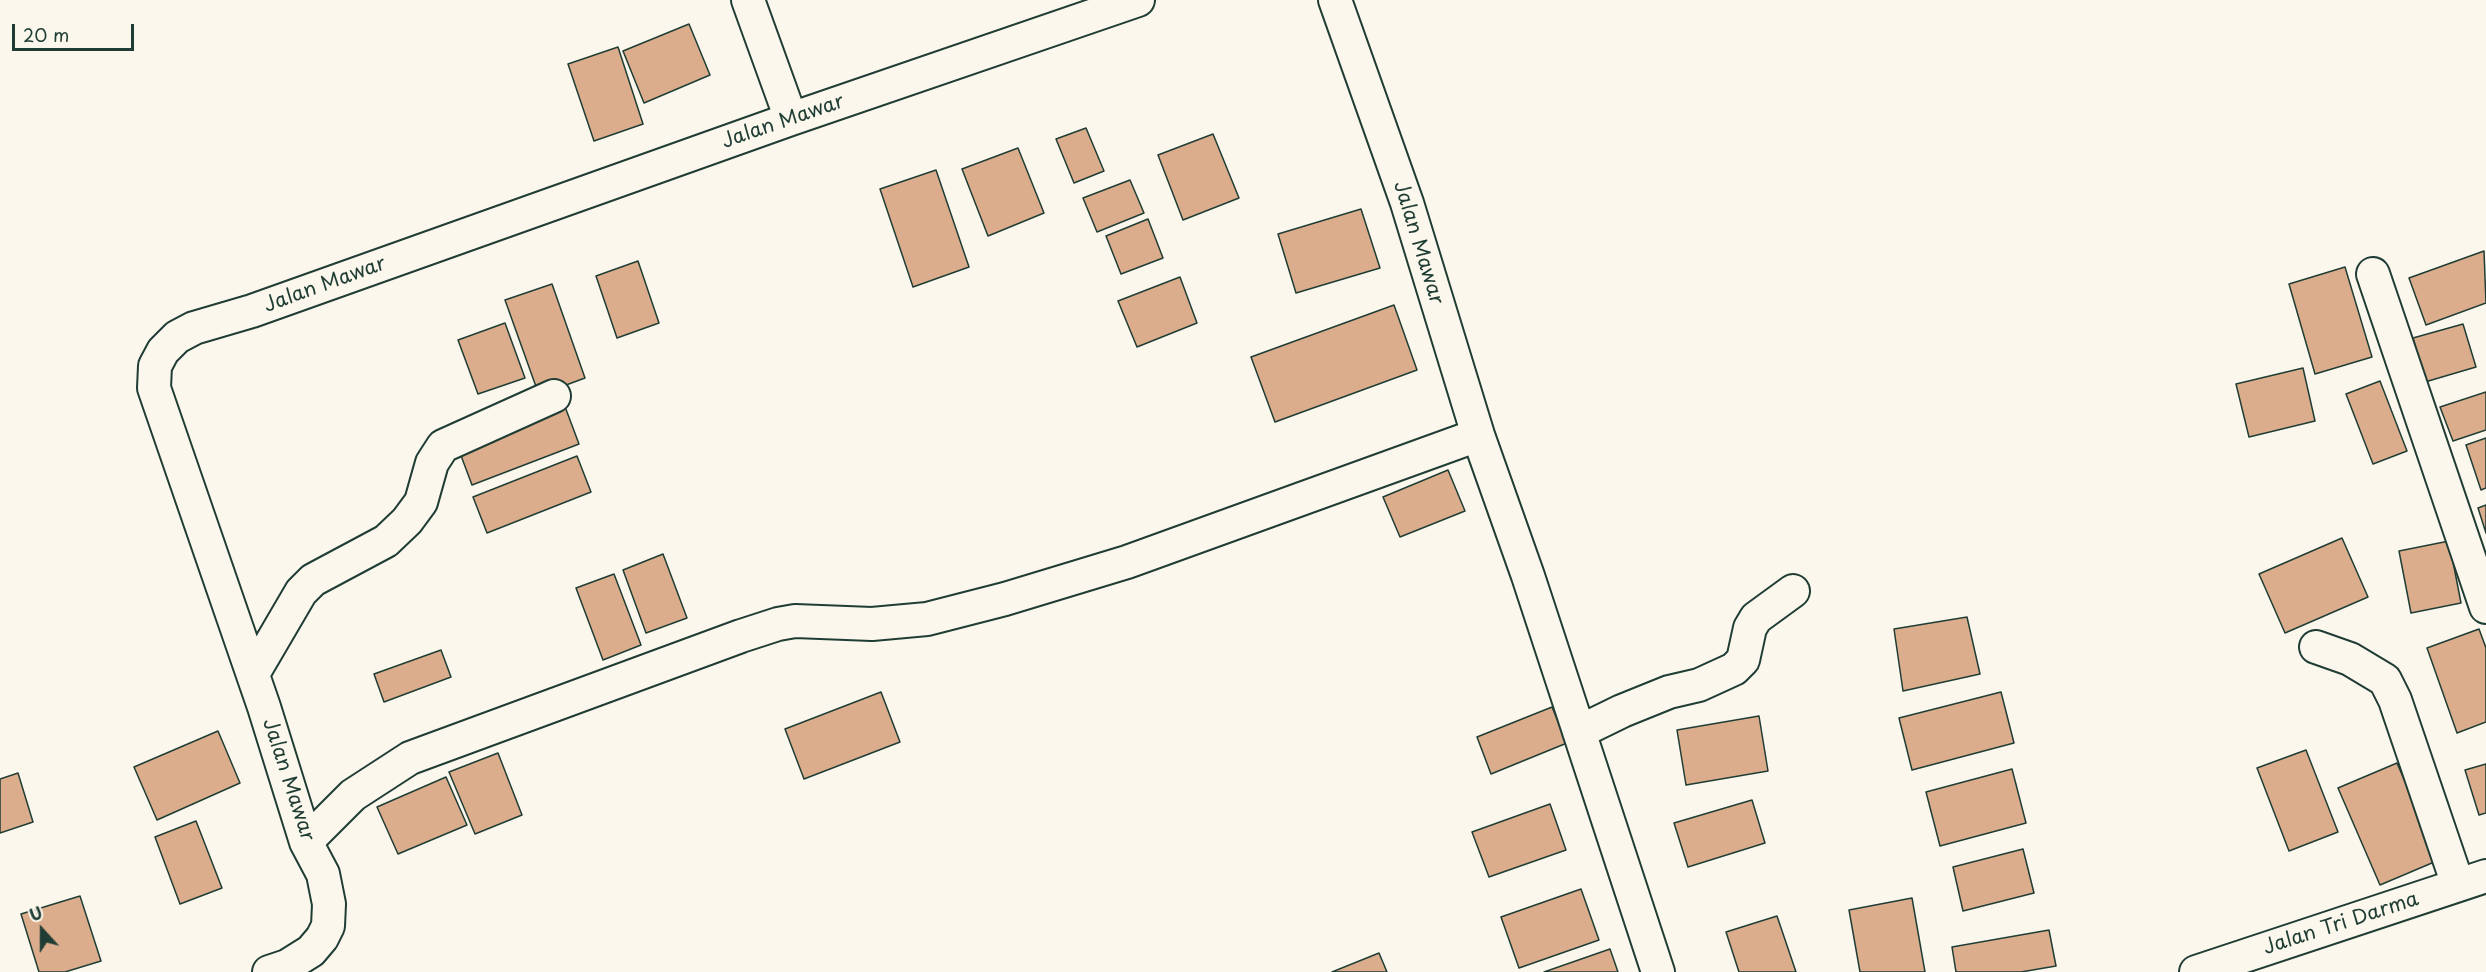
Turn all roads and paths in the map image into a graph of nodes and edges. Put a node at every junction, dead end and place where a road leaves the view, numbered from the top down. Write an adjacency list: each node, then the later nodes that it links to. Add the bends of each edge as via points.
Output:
1 (748, 0): 4 (street)
2 (1138, 0): 4 (street, Jalan Mawar)
3 (1335, 0): 7 (street, Jalan Mawar, via 1407,202)
4 (791, 119): 11 (street, Jalan Mawar, via 252,311 194,328 163,351 155,366 154,388)
5 (2373, 274): 9 (street)
6 (554, 396): 11 (street, via 442,446 432,463 421,502 407,521 386,541 313,580 301,592)
7 (1478, 435): 12 (street, Jalan Mawar); 13 (street, via 1127,562 1005,599 927,619 872,624 795,621 741,636 410,758 353,795)
8 (1793, 591): 12 (street, via 1756,618 1743,660 1734,669 1699,685 1669,692)
9 (2486, 607)
10 (2316, 647): 14 (street, via 2350,659 2385,680)
11 (253, 674): 13 (street, Jalan Mawar)
12 (1578, 732): 16 (street, Jalan Mawar)
13 (306, 842): 15 (street, Jalan Mawar, via 323,874 329,904 328,926 310,951 288,966)
14 (2472, 881): 17 (street, Jalan Tri Darma)
15 (269, 972)
16 (1658, 972)
17 (2196, 972)

